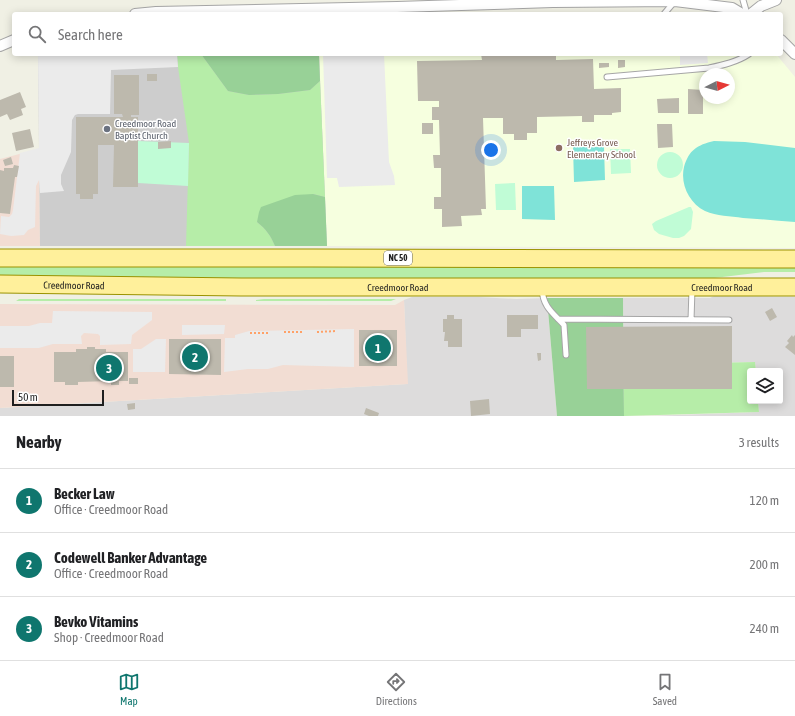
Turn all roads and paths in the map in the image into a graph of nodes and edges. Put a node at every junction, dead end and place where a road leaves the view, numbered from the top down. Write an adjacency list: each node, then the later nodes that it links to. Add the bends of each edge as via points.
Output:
1 (743, 0): 9 (lane)
2 (776, 0): 10 (street)
3 (553, 1): 4 (street); 5 (street)
4 (675, 1): 7 (lane); 8 (street, via 732,8)
5 (403, 10): 6 (street)
6 (156, 12)
7 (666, 12)
8 (739, 12)
9 (746, 12)
10 (754, 12)
11 (12, 41): 13 (street)
12 (783, 42): 14 (street)
13 (0, 46)
14 (795, 54)
15 (745, 56): 16 (lane, via 723,65)
16 (607, 77)
17 (0, 258): 18 (main road, NC 50)
18 (795, 259)
19 (0, 284): 20 (main road, Creedmoor Road, via 233,287)
20 (542, 286): 21 (main road, Creedmoor Road); 23 (lane, via 542,297 550,312)
21 (692, 287): 22 (main road, Creedmoor Road); 24 (lane)
22 (795, 287)
23 (558, 319): 24 (lane); 32 (lane, via 564,325)
24 (691, 320): 25 (lane)
25 (729, 320)
26 (337, 331): 29 (path)
27 (284, 332): 28 (path)
28 (303, 332)
29 (317, 332)
30 (250, 333): 31 (path)
31 (269, 333)
32 (566, 355)

